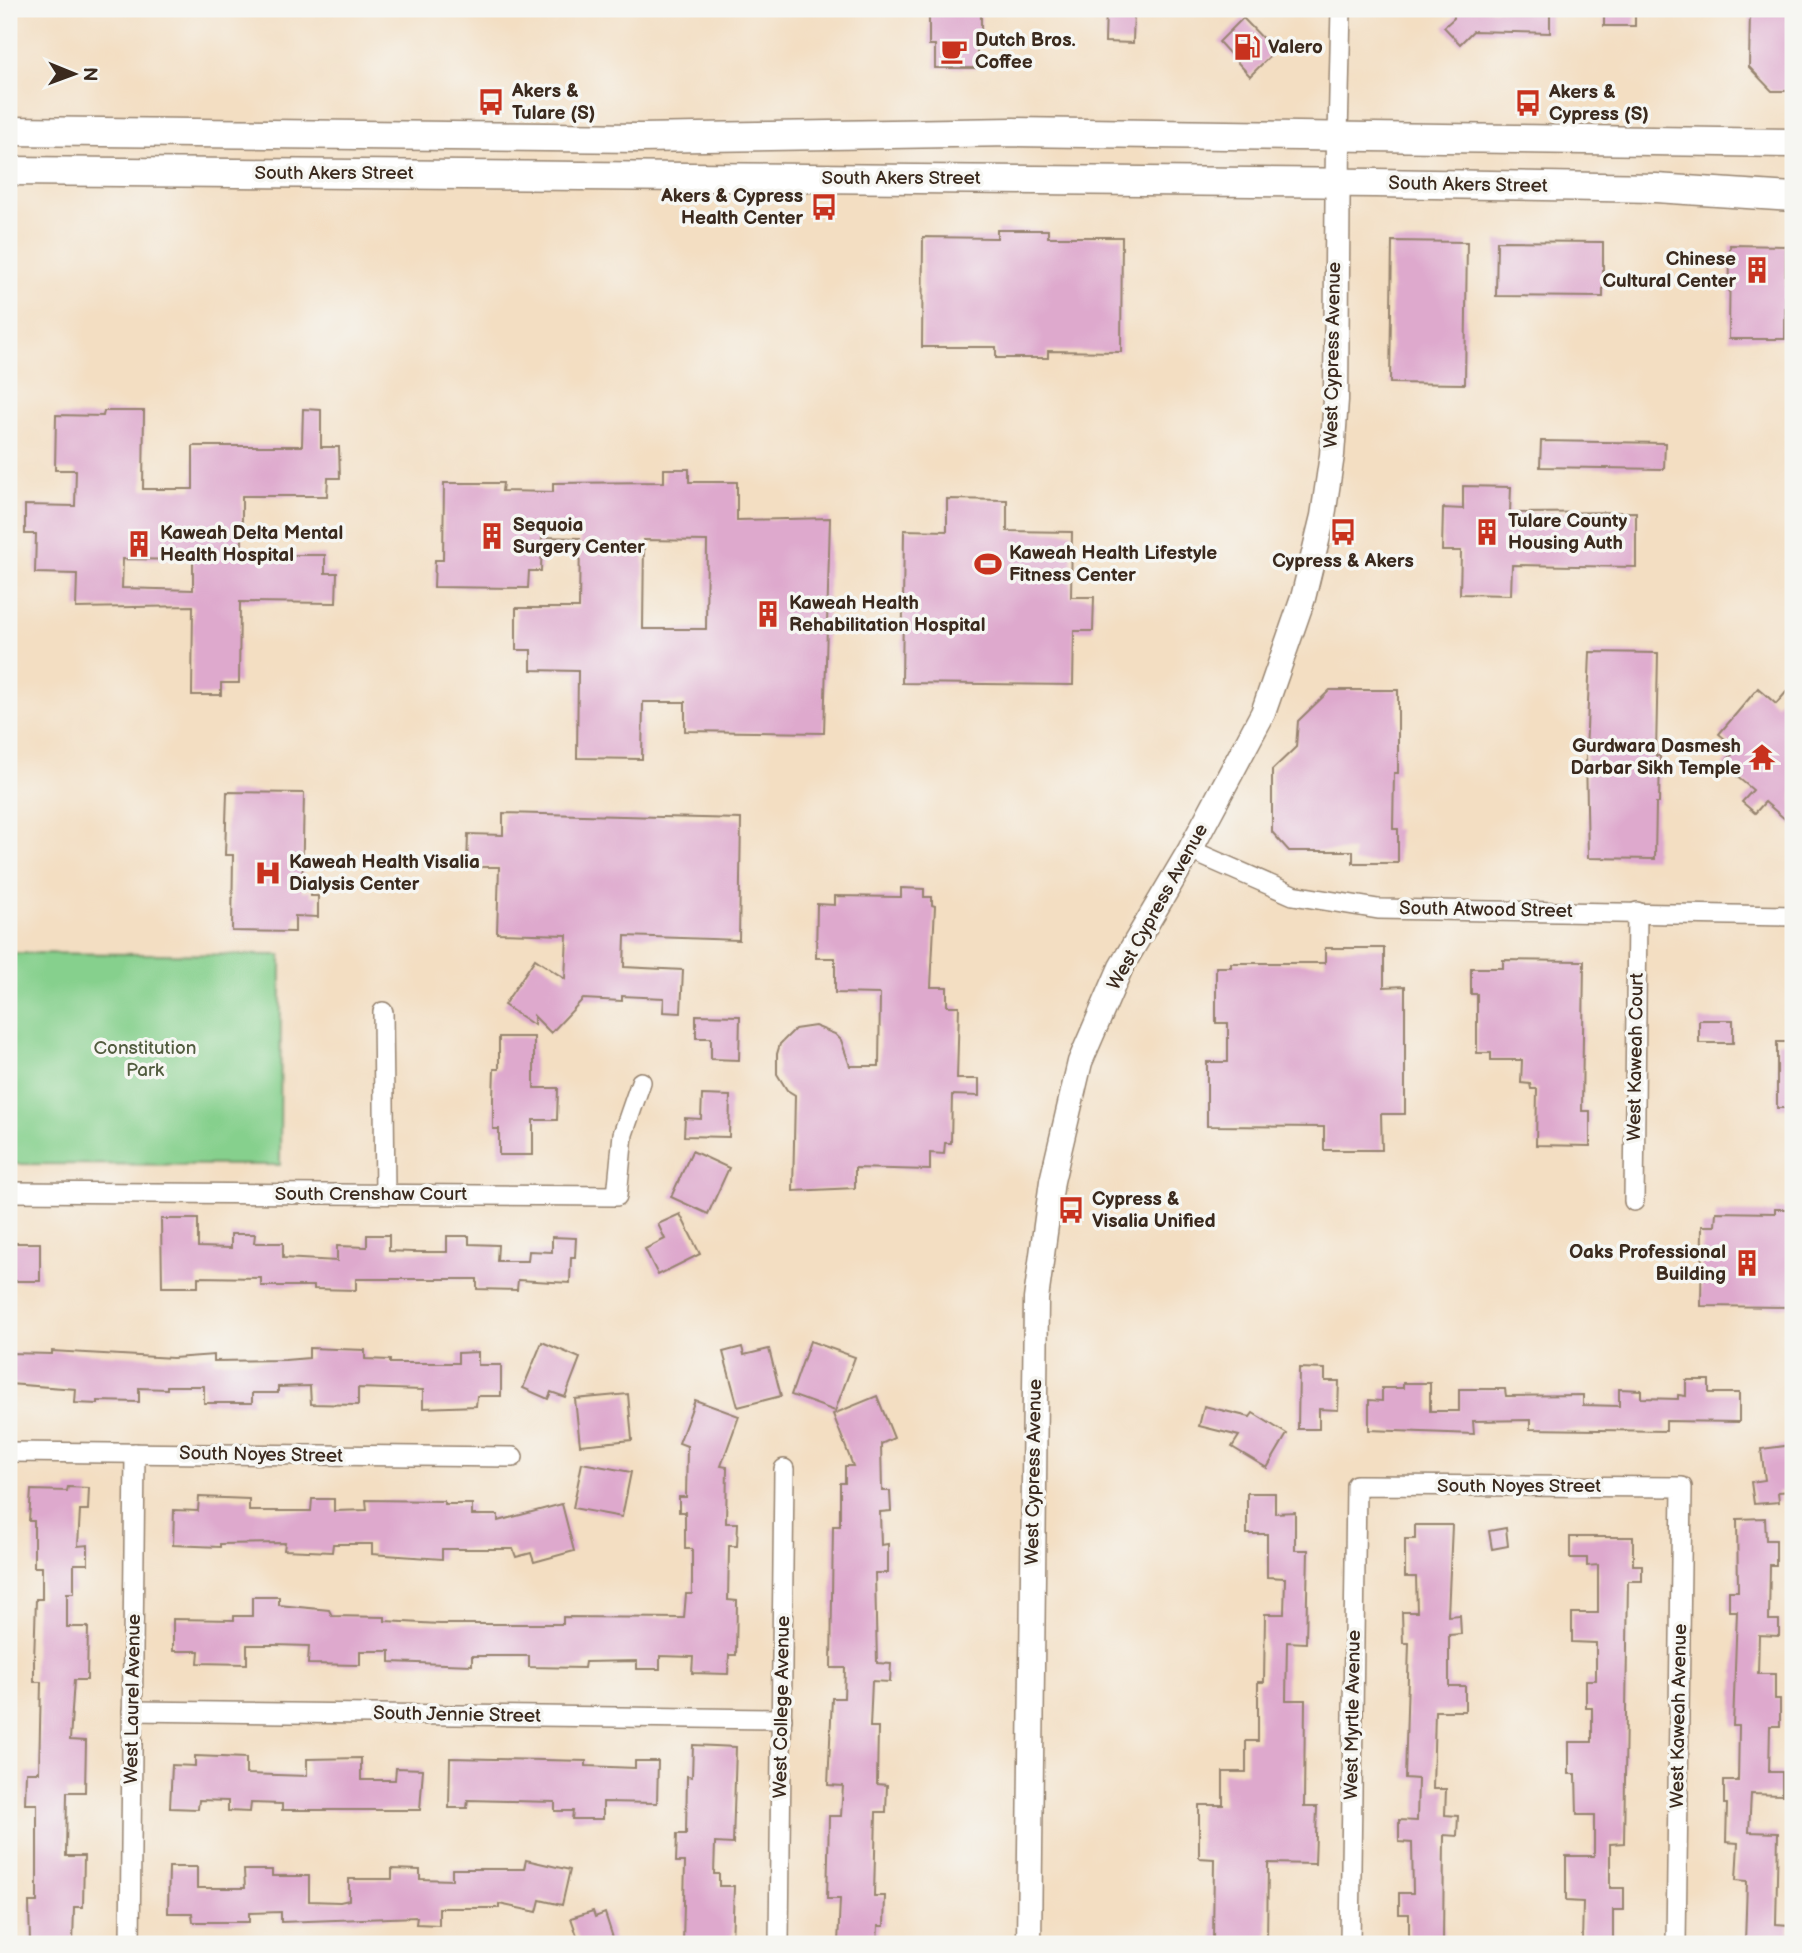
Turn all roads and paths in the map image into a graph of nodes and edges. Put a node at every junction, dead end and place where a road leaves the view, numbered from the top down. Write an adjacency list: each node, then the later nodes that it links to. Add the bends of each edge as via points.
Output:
1 (1340, 9): 3 (street, West Cypress Avenue)
2 (9, 131): 4 (main road, South Akers Street)
3 (1338, 136): 4 (main road, South Akers Street, via 941,132); 5 (main road, South Akers Street); 8 (street, West Cypress Avenue)
4 (640, 138): 7 (main road, via 623,154 612,157 376,156)
5 (1793, 143)
6 (9, 171): 7 (main road, South Akers Street)
7 (345, 173): 8 (main road, South Akers Street)
8 (1337, 183): 9 (main road, South Akers Street, via 1656,188); 10 (street, West Cypress Avenue, via 1336,400 1323,516 1303,598 1263,713)
9 (1793, 197)
10 (1190, 850): 11 (street, South Atwood Street, via 1255,881 1327,903 1378,909); 28 (street, West Cypress Avenue, via 1121,967 1080,1062 1052,1181 1036,1299)
11 (1637, 912): 12 (street, South Atwood Street); 17 (street, West Kaweah Court)
12 (1793, 916)
13 (383, 1012): 16 (street)
14 (641, 1082): 16 (street, South Crenshaw Court, via 623,1134 617,1196)
15 (9, 1192): 16 (street, South Crenshaw Court)
16 (385, 1194)
17 (1634, 1202)
18 (9, 1452): 19 (street, South Noyes Street)
19 (135, 1453): 20 (street, South Noyes Street); 24 (street, West Laurel Avenue)
20 (513, 1457)
21 (784, 1469): 25 (street, West College Avenue)
22 (1356, 1485): 23 (street, South Noyes Street); 29 (street, West Myrtle Avenue)
23 (1682, 1488): 30 (street, West Kaweah Avenue)
24 (132, 1711): 25 (street, South Jennie Street); 26 (street, West Laurel Avenue)
25 (782, 1719): 27 (street, West College Avenue)
26 (130, 1944)
27 (779, 1944)
28 (1029, 1944)
29 (1350, 1944)
30 (1676, 1944)

